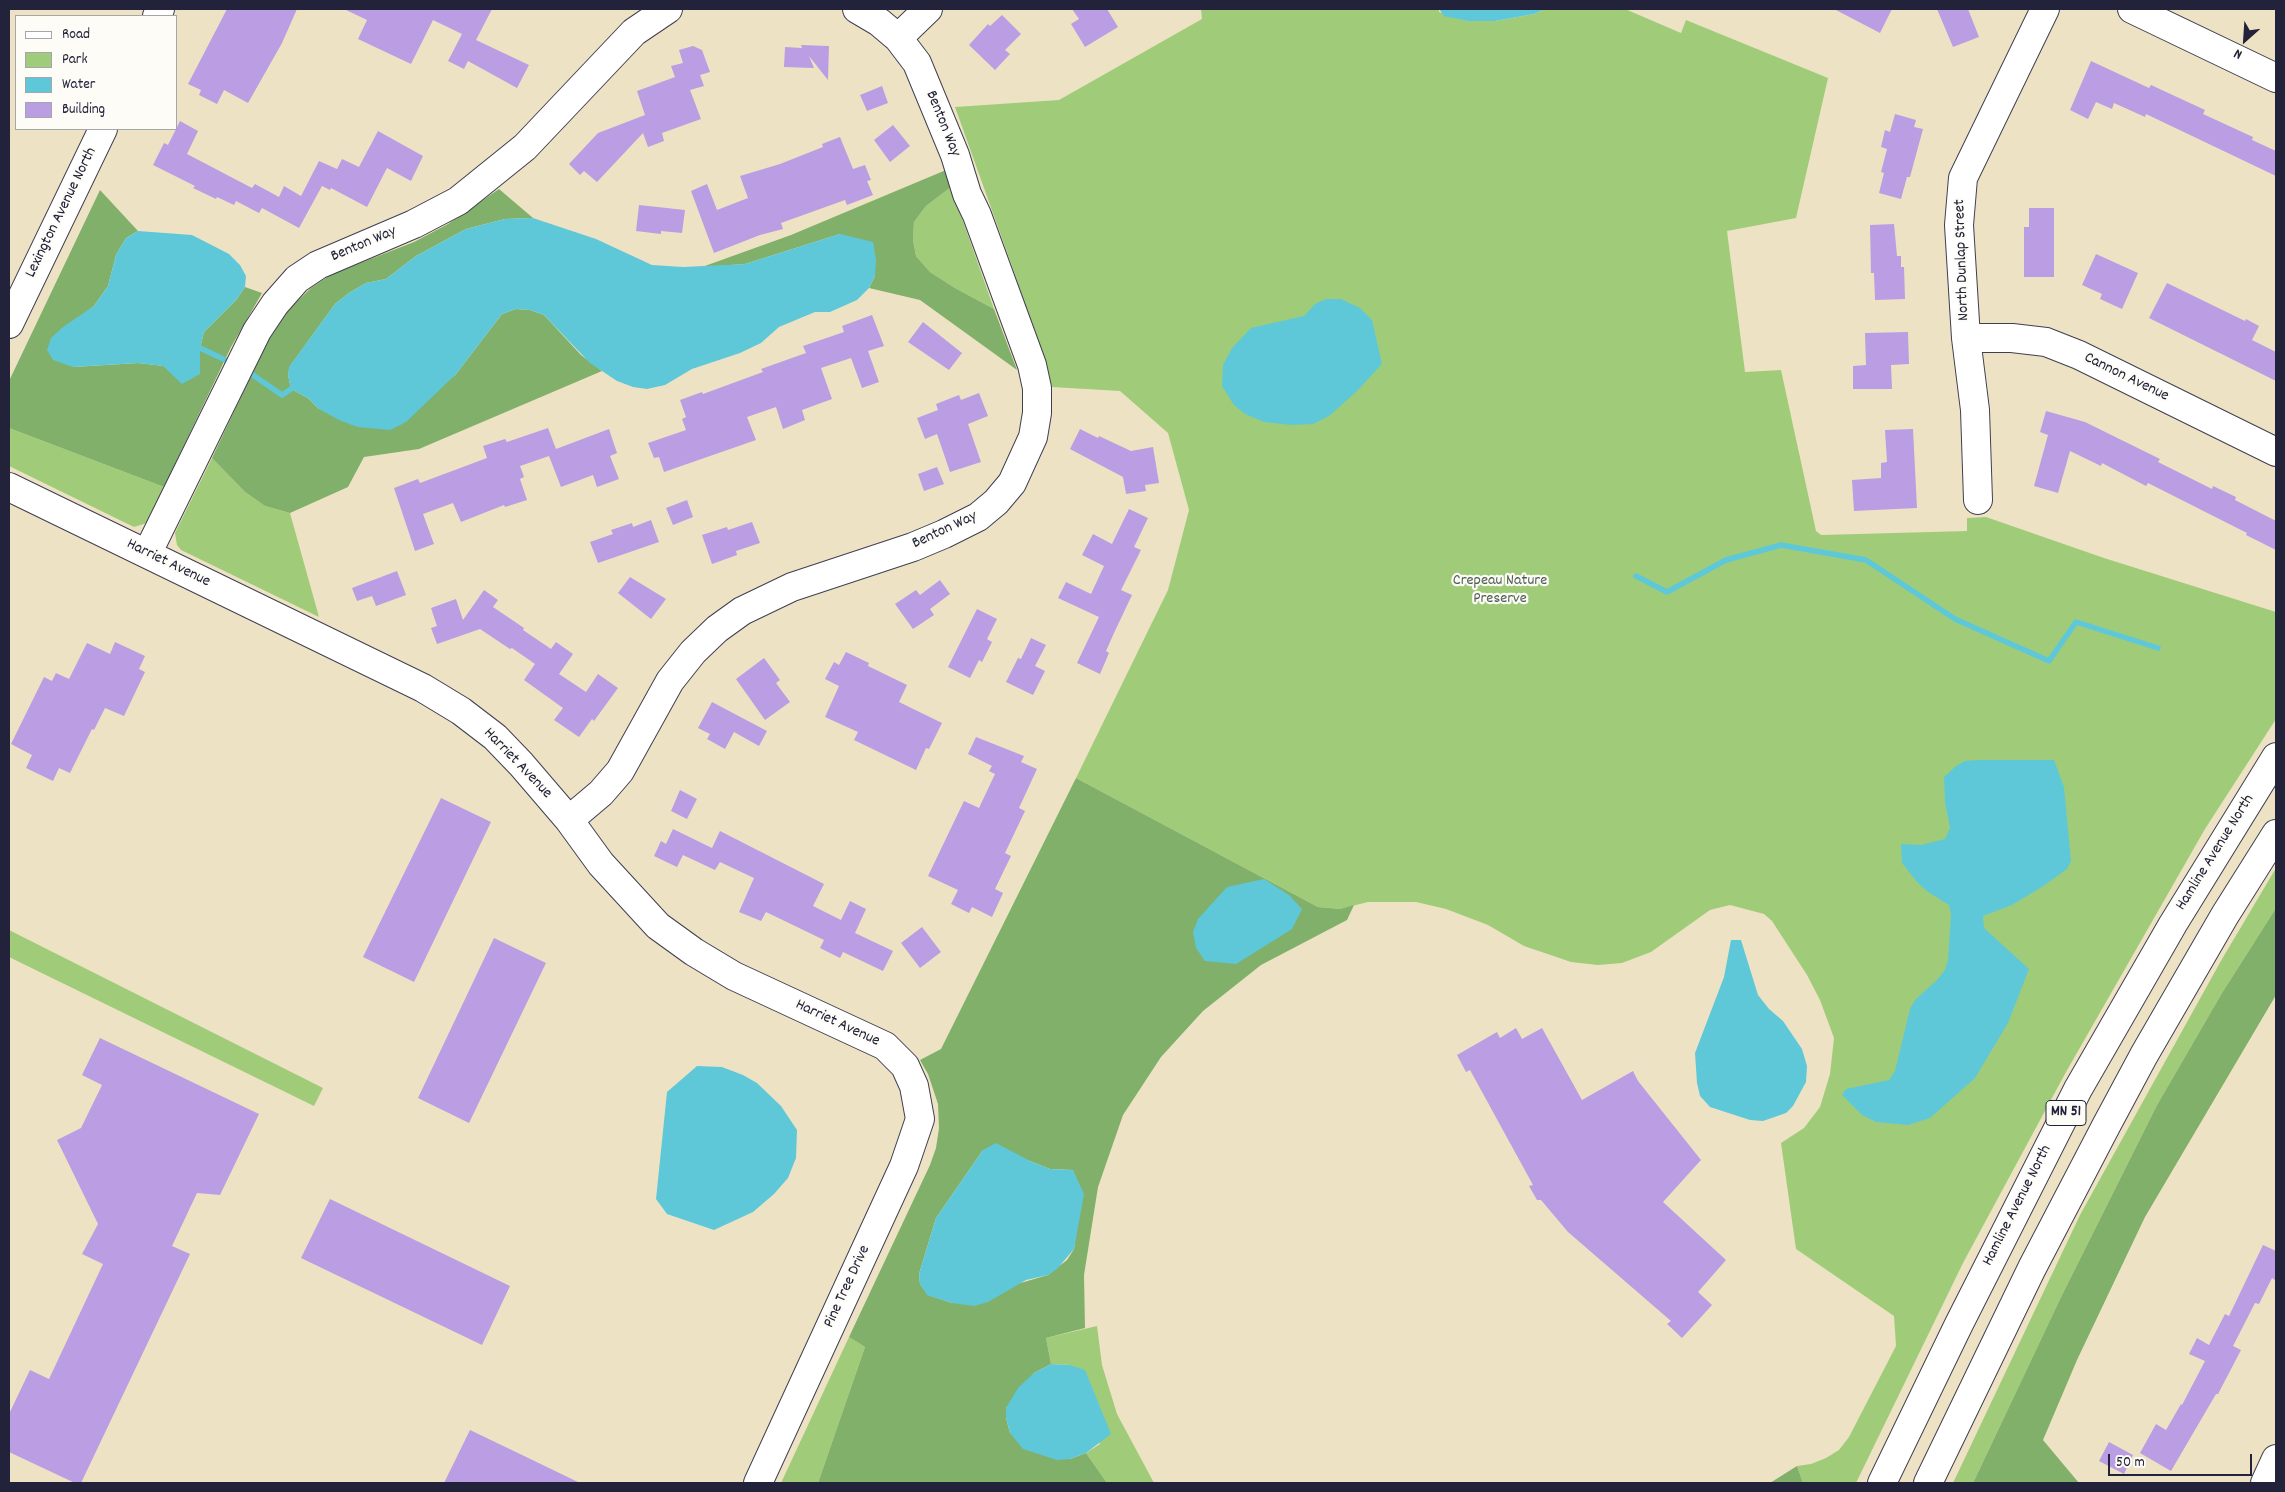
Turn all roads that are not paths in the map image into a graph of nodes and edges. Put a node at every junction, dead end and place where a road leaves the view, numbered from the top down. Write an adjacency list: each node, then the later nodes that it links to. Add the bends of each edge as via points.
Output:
1 (668, 9): 14 (main road, Benton Way, via 634,32 525,147 458,201 414,224 318,265 297,279 257,331)
2 (856, 9): 6 (main road, Benton Way)
3 (928, 9): 6 (main road)
4 (2044, 9): 10 (main road, North Dunlap Street, via 1963,178 1959,225)
5 (2132, 9): 7 (main road)
6 (898, 38): 16 (main road, Benton Way, via 918,63 1032,365 1038,388 1037,414 1024,460 1012,483 978,517 913,547 792,587 742,612 717,629 670,681 620,771 601,793)
7 (2276, 78)
8 (102, 130): 9 (main road, Lexington Avenue North)
9 (9, 324)
10 (1966, 338): 11 (main road, Cannon Avenue, via 2046,342 2079,355); 13 (main road, North Dunlap Street, via 1975,410)
11 (2276, 452)
12 (9, 486): 14 (main road, Harriet Avenue)
13 (1978, 500)
14 (147, 554): 16 (main road, Harriet Avenue, via 423,688 461,711 494,736 522,764)
15 (2276, 757): 21 (main road, Hamline Avenue North / MN 51, via 2173,924 2078,1089)
16 (568, 820): 18 (main road, Harriet Avenue, via 601,864 658,926 734,976 884,1046 905,1066)
17 (2276, 834): 22 (main road, MN 51, via 2225,915 2127,1087 2032,1268)
18 (914, 1086): 20 (main road, Pine Tree Drive, via 920,1119 904,1166)
19 (2276, 1459): 23 (main road)
20 (758, 1483)
21 (1882, 1483)
22 (1928, 1483)
23 (2265, 1483)

